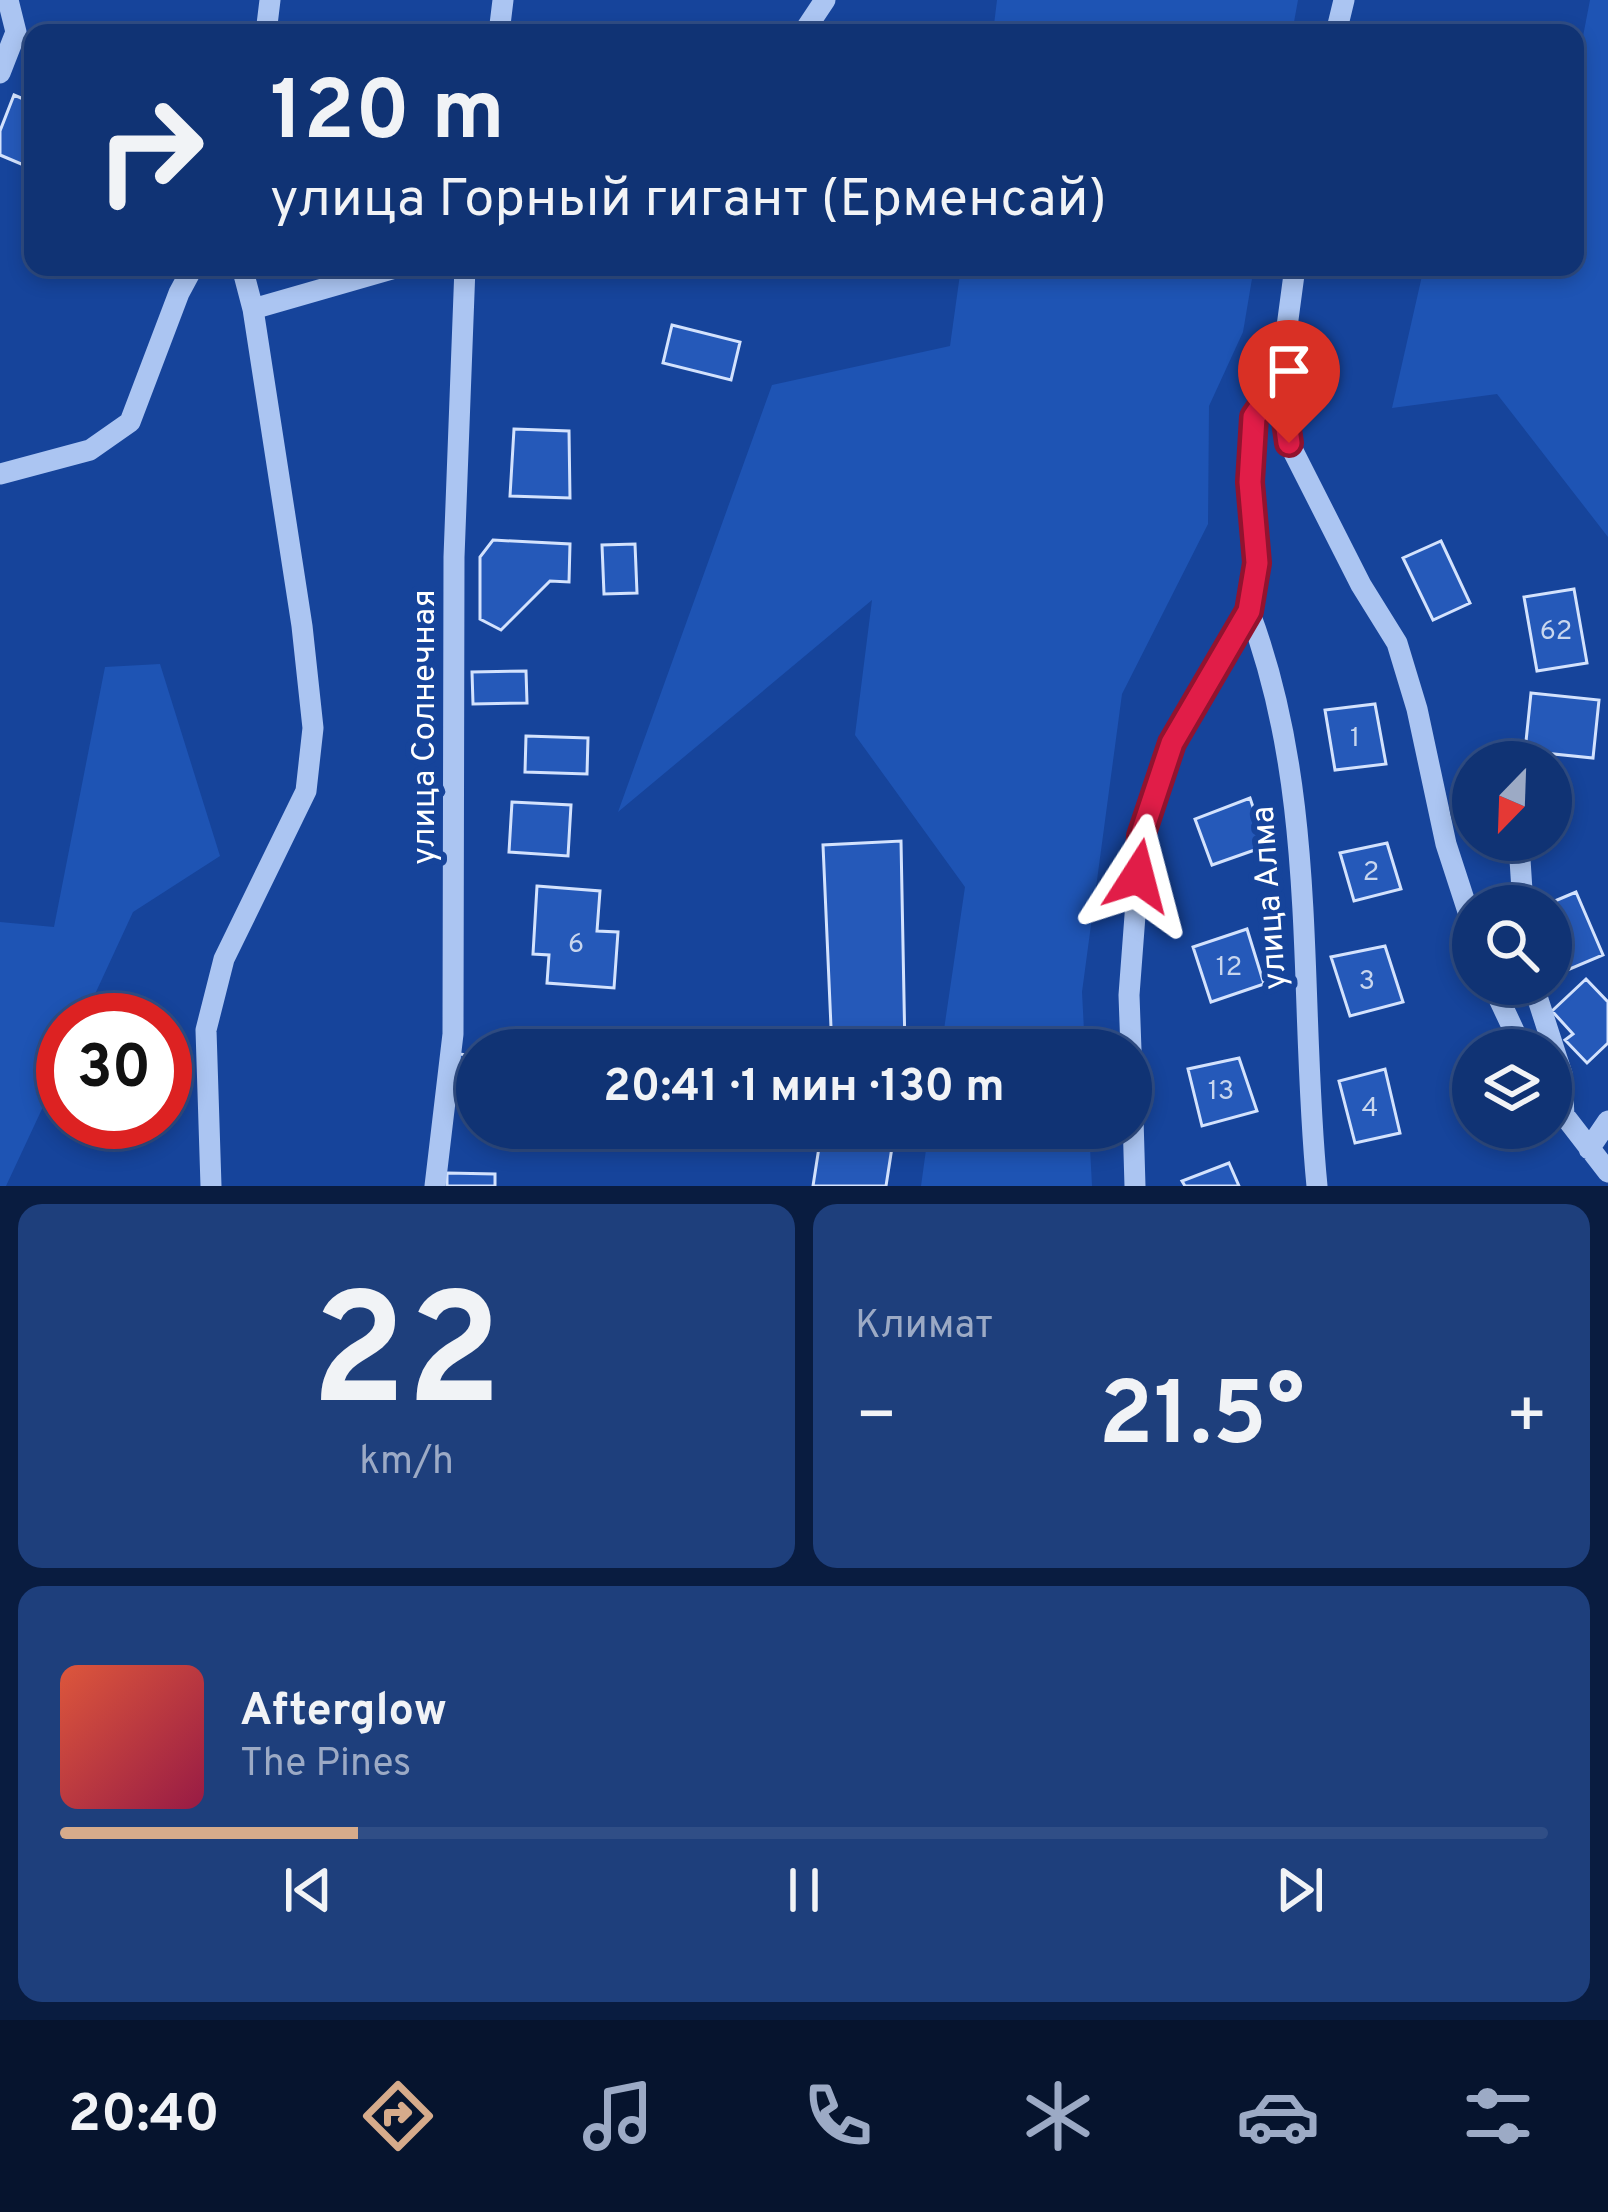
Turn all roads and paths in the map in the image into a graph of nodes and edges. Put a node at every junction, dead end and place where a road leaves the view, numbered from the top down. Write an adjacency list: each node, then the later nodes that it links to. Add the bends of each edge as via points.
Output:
1 (8, 0): 2 (street, via 16,32)
2 (0, 73)
3 (189, 276): 10 (street, via 130,422 91,451)
4 (244, 276): 8 (street)
5 (368, 276): 8 (street)
6 (465, 276): 20 (street, улица Солнечная, via 454,557 453,1034)
7 (1294, 276): 9 (street)
8 (253, 309): 19 (street, via 313,728 306,791 224,959 206,1030)
9 (1280, 379): 11 (street, via 1254,417 1257,563); 12 (street, via 1289,443 1397,643)
10 (0, 474)
11 (1249, 611): 13 (street, via 1172,743 1141,836); 22 (street, улица Алма, via 1290,770)
12 (1459, 885)
13 (1131, 1029)
14 (1608, 1121): 17 (street)
15 (1572, 1127): 17 (street)
16 (1134, 1149): 21 (street)
17 (1589, 1149): 18 (street)
18 (1608, 1172)
19 (211, 1186)
20 (435, 1186)
21 (1135, 1186)
22 (1316, 1186)

